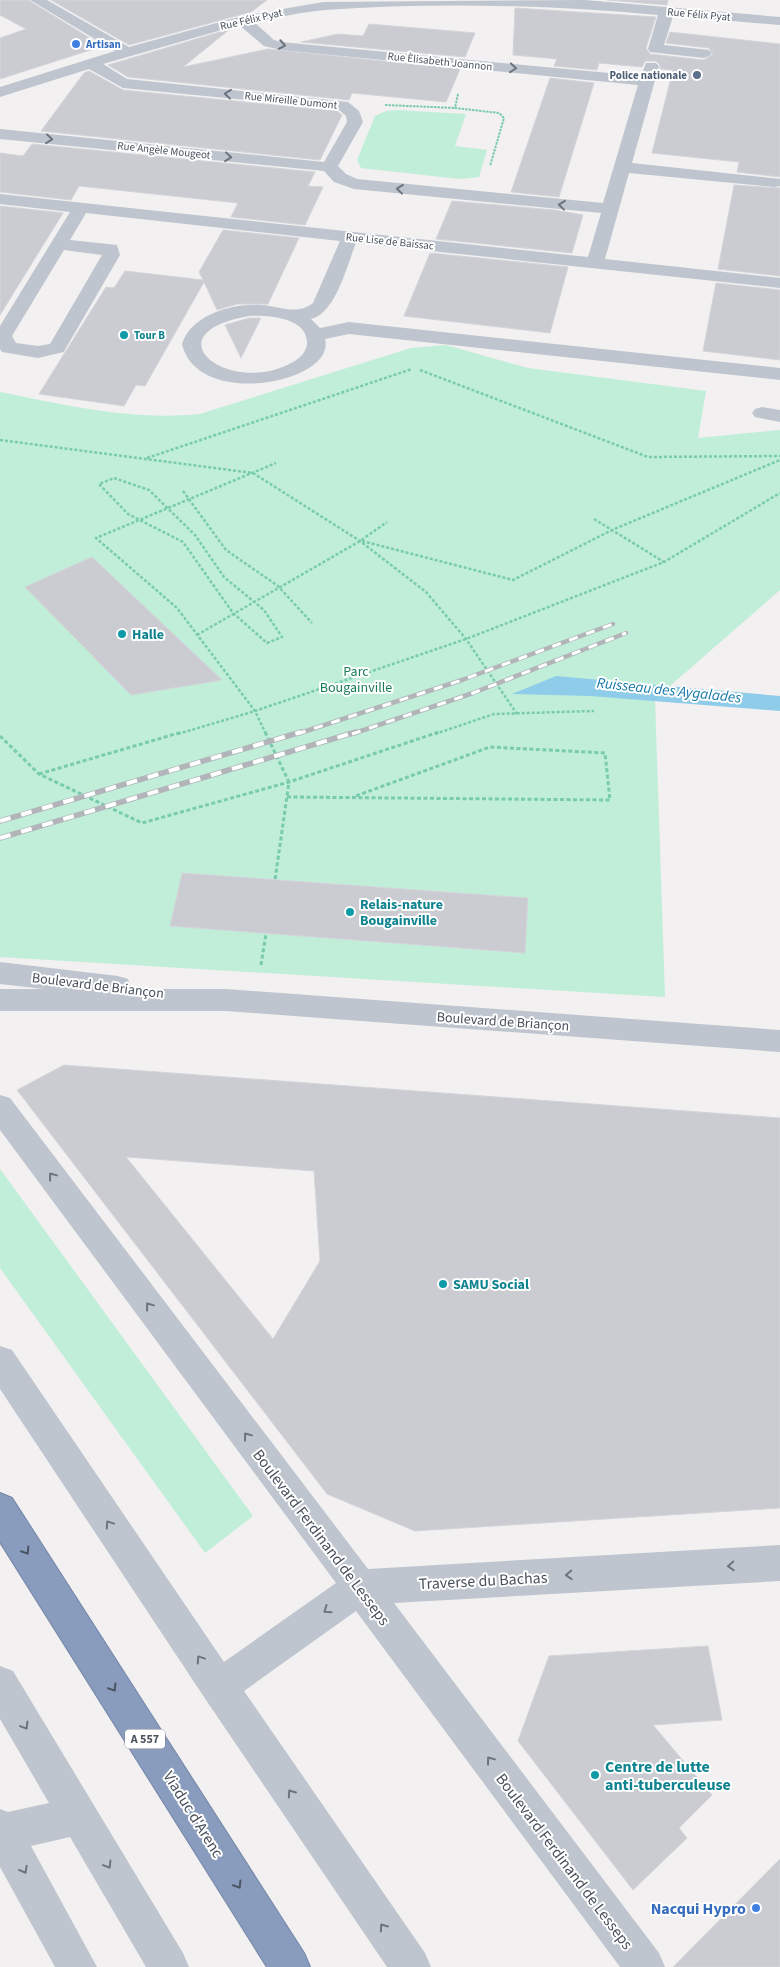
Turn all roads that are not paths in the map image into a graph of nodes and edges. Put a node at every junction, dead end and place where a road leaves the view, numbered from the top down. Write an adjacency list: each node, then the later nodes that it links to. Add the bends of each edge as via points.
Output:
1 (37, 0): 7 (street)
2 (292, 4): 4 (street, Rue Félix Pyat, via 480,1); 5 (street, Rue Félix Pyat)
3 (772, 4): 6 (street, via 779,8)
4 (667, 11): 6 (street, Rue Félix Pyat); 8 (street, via 655,49)
5 (242, 20): 7 (street, Rue Félix Pyat); 13 (street, Rue Èlisabeth Joannon, one-way to 13, via 269,43 281,46 649,74)
6 (779, 21)
7 (127, 52): 9 (street, Rue Félix Pyat)
8 (704, 53)
9 (92, 64): 10 (street, Rue Félix Pyat); 12 (street, Rue Mireille Dumont, one-way to 9, via 355,122 353,114 342,105 123,83)
10 (0, 92)
11 (0, 134): 12 (street, Rue Angèle Mougeot, one-way to 12)
12 (329, 167): 17 (street, one-way to 12, via 354,184 340,178)
13 (622, 167): 14 (street); 17 (street)
14 (774, 182)
15 (0, 199): 16 (street, Rue Lise de Baissac)
16 (81, 208): 18 (street, Rue Lise de Baissac); 19 (street)
17 (610, 209): 20 (street)
18 (350, 237): 20 (street, Rue Lise de Baissac); 22 (street, via 321,306 312,313)
19 (59, 244): 19 (street, via 3,336 9,348 38,352 57,348 111,255 111,249)
20 (595, 263): 21 (street, Rue Lise de Baissac)
21 (780, 283)
22 (295, 317): 23 (street, via 309,325); 23 (street, via 258,310 220,316 195,334 191,346 195,357 220,374 240,378 275,376 299,367 311,358 317,346)
23 (316, 335): 24 (street, via 349,328)
24 (780, 374)
25 (0, 973): 27 (street, Boulevard de Briançon)
26 (0, 1000): 27 (street, Boulevard de Briançon)
27 (226, 1000): 28 (street, Boulevard de Briançon)
28 (780, 1041)
29 (0, 1106): 33 (street, Boulevard Ferdinand de Lesseps, one-way to 29)
30 (0, 1361): 35 (street, one-way to 30)
31 (0, 1510): 40 (highway, Viaduc d'Arenc / A 557, one-way to 40)
32 (780, 1563): 33 (street, Traverse du Bachas, one-way to 33)
33 (360, 1587): 35 (street, one-way to 35); 42 (street, Boulevard Ferdinand de Lesseps, one-way to 33)
34 (0, 1684): 36 (street, one-way to 36)
35 (218, 1687): 41 (street, one-way to 35)
36 (78, 1816): 37 (street); 39 (street, one-way to 39)
37 (1, 1831): 38 (street, one-way to 38)
38 (77, 1967)
39 (168, 1967)
40 (290, 1967)
41 (411, 1967)
42 (645, 1967)

